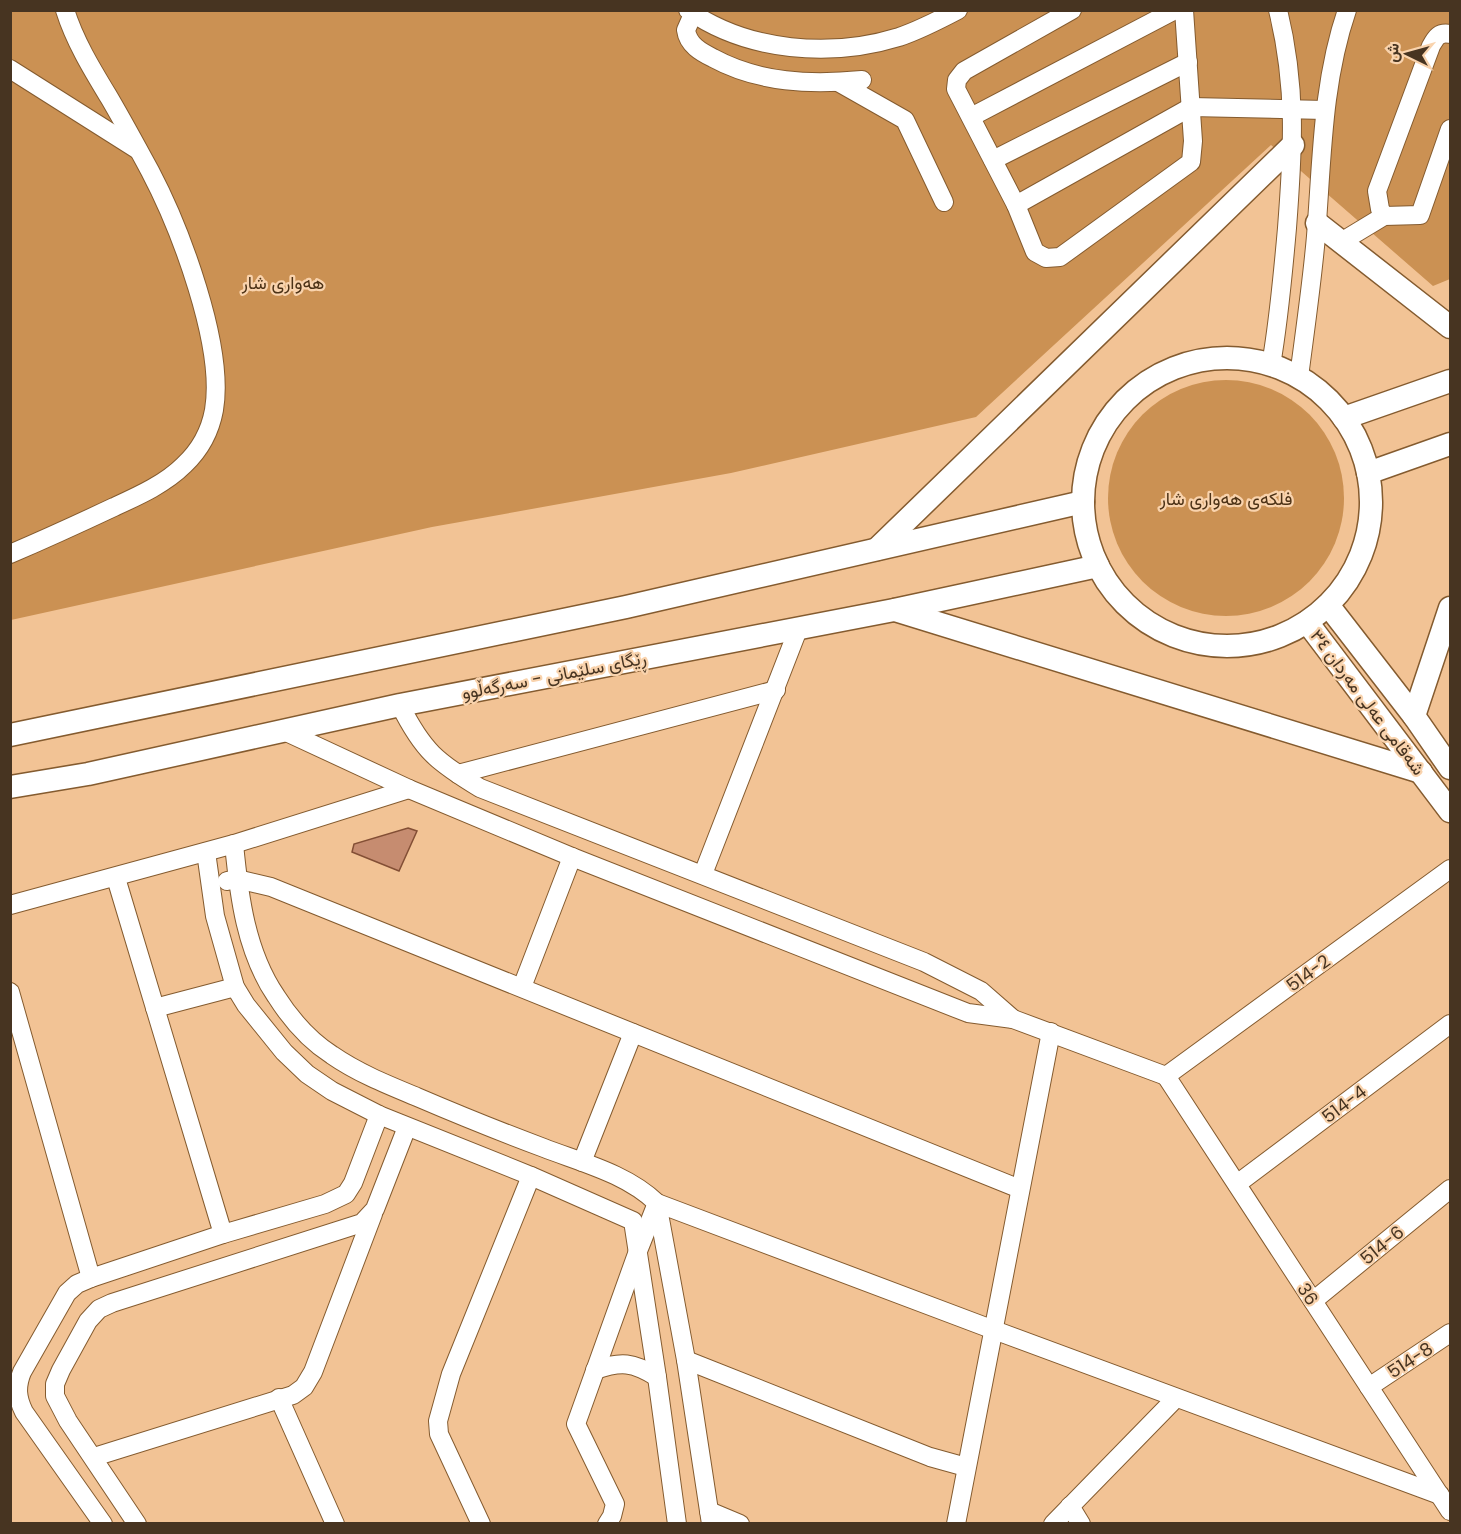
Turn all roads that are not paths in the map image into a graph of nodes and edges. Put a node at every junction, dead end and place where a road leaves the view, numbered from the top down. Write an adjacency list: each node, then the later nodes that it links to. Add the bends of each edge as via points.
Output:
1 (65, 10): 20 (street, via 87,60)
2 (958, 10): 8 (street, via 887,40 815,49 758,41 729,32)
3 (1072, 10): 17 (street, via 964,71 956,89)
4 (1175, 10): 17 (street)
5 (1184, 10): 10 (street)
6 (1278, 10): 15 (street, via 1290,68)
7 (1347, 10): 16 (street, via 1333,57)
8 (691, 12): 13 (street, via 686,27 688,38 717,60 773,79)
9 (1450, 34): 24 (street, via 1443,32 1431,46 1377,191)
10 (1188, 62): 14 (street); 21 (street)
11 (10, 69): 20 (street)
12 (862, 80): 13 (street)
13 (838, 82): 22 (street, via 905,120)
14 (1191, 107): 15 (street); 23 (street); 23 (street, via 1191,162 1060,257 1046,258 1035,252)
15 (1293, 109): 16 (street); 19 (street)
16 (1325, 110): 26 (street)
17 (971, 117): 21 (street)
18 (1450, 129): 24 (street, via 1420,215)
19 (1293, 145): 25 (street); 36 (main road)
20 (139, 150): 37 (street, via 175,225 204,313 215,377 209,426 193,457 169,478)
21 (993, 160): 23 (street)
22 (944, 202)
23 (1016, 205)
24 (1384, 216): 27 (street)
25 (1287, 220): 26 (street); 29 (street)
26 (1317, 223): 27 (main road); 30 (street)
27 (1341, 242): 28 (main road)
28 (1450, 327)
29 (1271, 364): 30 (main road); 35 (main road, via 1227,357 1204,359 1142,385 1125,400 1099,437 1090,458)
30 (1299, 377): 32 (main road, via 1331,402)
31 (1450, 381): 32 (main road)
32 (1344, 418): 34 (main road, via 1363,454)
33 (1450, 444): 34 (main road)
34 (1368, 473): 39 (main road, via 1370,520 1365,544 1344,587)
35 (1083, 502): 36 (main road); 38 (main road, via 1087,535)
36 (878, 549): 48 (main road, via 626,607)
37 (10, 554)
38 (1098, 566): 41 (main road, ڕێگای سلێمانی - سەرگەڵوو); 42 (main road, via 1126,606 1145,621 1190,642 1214,646 1263,642)
39 (1328, 605): 42 (main road); 46 (main road, شەقامی عەلی مەردان ٣٤)
40 (1450, 608): 46 (main road)
41 (894, 610): 43 (main road, ڕێگای سلێمانی - سەرگەڵوو); 50 (main road)
42 (1307, 622): 50 (main road, شەقامی عەلی مەردان ٣٤)
43 (799, 627): 44 (street); 45 (main road, ڕێگای سلێمانی - سەرگەڵوو)
44 (776, 690): 51 (street); 59 (street)
45 (400, 705): 47 (main road, ڕێگای سلێمانی - سەرگەڵوو); 51 (street, via 423,746)
46 (1414, 716): 49 (main road, شەقامی عەلی مەردان ٣٤)
47 (282, 730): 52 (main road, ڕێگای سلێمانی - سەرگەڵوو, via 88,774); 53 (street)
48 (10, 735)
49 (1450, 768)
50 (1421, 772): 54 (main road, شەقامی عەلی مەردان ٣٤)
51 (458, 774): 59 (street, via 511,801)
52 (10, 787)
53 (408, 789): 55 (street); 57 (street)
54 (1450, 811)
55 (234, 844): 56 (street); 61 (street)
56 (206, 852): 60 (street); 62 (street)
57 (572, 857): 65 (street); 68 (street, via 968,1014)
58 (1450, 869): 72 (street, 514-2)
59 (703, 874): 68 (street, via 924,962 981,991)
60 (116, 878): 63 (street); 67 (street)
61 (237, 879): 62 (street); 65 (street, via 271,887); 77 (street, via 250,938 275,995 297,1024 330,1054 372,1078)
62 (210, 885): 64 (street)
63 (10, 905)
64 (235, 987): 67 (street); 73 (street, via 284,1053 307,1074)
65 (522, 987): 71 (street)
66 (10, 992): 86 (street)
67 (155, 1008): 84 (street)
68 (1013, 1019): 70 (street)
69 (1450, 1024): 79 (street, 514-4)
70 (1051, 1032): 72 (street); 80 (street)
71 (633, 1033): 77 (street); 80 (street)
72 (1166, 1076): 79 (street, 36)
73 (379, 1116): 74 (street); 75 (street)
74 (407, 1127): 76 (street); 78 (street)
75 (371, 1136): 76 (street); 84 (street, via 346,1194 325,1204)
76 (399, 1147): 83 (street)
77 (582, 1162): 82 (street, via 633,1184)
78 (531, 1176): 85 (street, via 633,1221); 106 (street, via 451,1374 438,1421 439,1434)
79 (1237, 1184): 87 (street, 36)
80 (1020, 1189): 88 (street)
81 (1450, 1190): 87 (street, 514-6)
82 (657, 1203): 85 (street); 88 (street); 90 (street)
83 (375, 1209): 95 (street, via 313,1372 304,1387); 97 (street, via 362,1223 349,1228 99,1309 84,1328 55,1384 59,1407)
84 (223, 1234): 86 (street)
85 (638, 1251): 91 (street); 92 (street)
86 (91, 1278): 94 (street, via 67,1293 22,1372)
87 (1313, 1301): 93 (street, 36)
88 (994, 1330): 96 (street); 98 (street)
89 (1450, 1333): 93 (street, 514-8)
90 (686, 1360): 98 (street); 102 (street)
91 (595, 1370): 92 (street, via 620,1363); 107 (street, via 576,1424 615,1504)
92 (657, 1377): 108 (street)
93 (1369, 1387): 99 (street, 36)
94 (14, 1394): 103 (street)
95 (279, 1398): 97 (street); 105 (street)
96 (1176, 1398): 99 (street); 100 (street)
97 (94, 1457): 104 (street)
98 (966, 1467): 110 (street)
99 (1440, 1495): 101 (street, 36)
100 (1070, 1506): 111 (street); 112 (street)
101 (1450, 1511)
102 (710, 1517): 109 (street)
103 (103, 1524)
104 (137, 1524)
105 (336, 1524)
106 (481, 1524)
107 (606, 1524)
108 (677, 1524)
109 (740, 1524)
110 (956, 1524)
111 (1053, 1524)
112 (1081, 1524)

